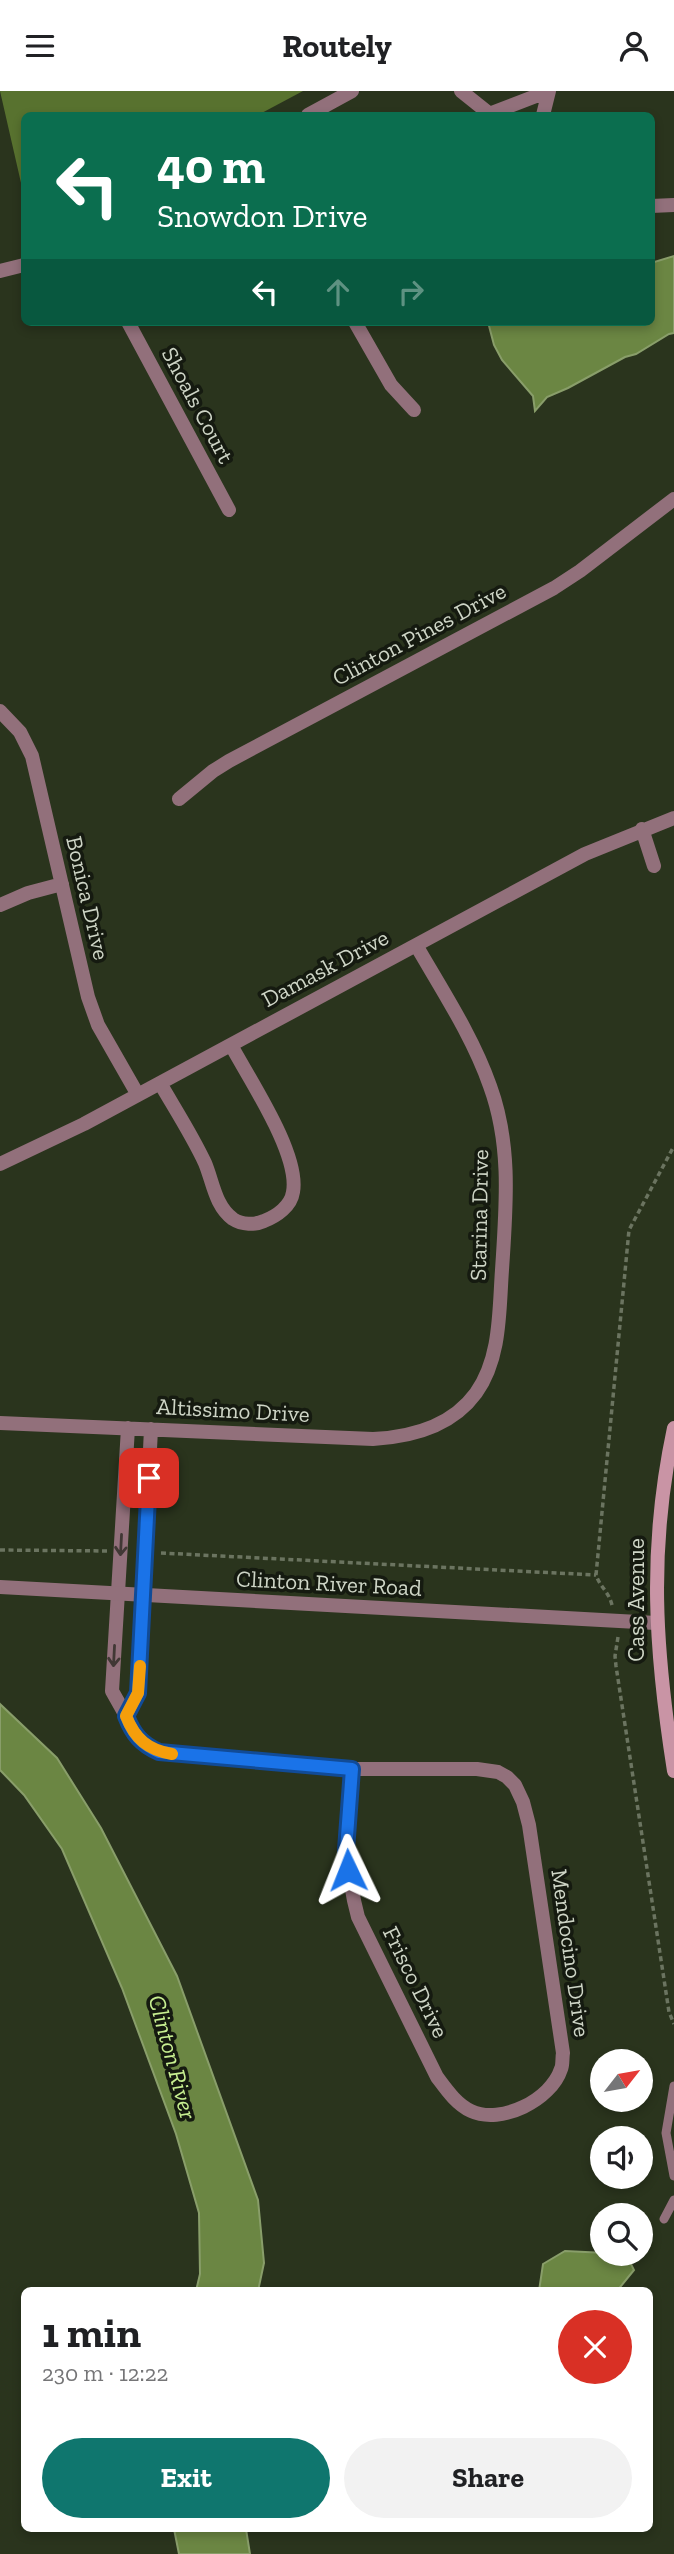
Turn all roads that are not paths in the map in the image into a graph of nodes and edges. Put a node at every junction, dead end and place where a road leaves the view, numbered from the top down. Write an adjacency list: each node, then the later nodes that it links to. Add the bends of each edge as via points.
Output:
1 (352, 91): 4 (street)
2 (461, 91): 5 (street)
3 (549, 91): 6 (street); 7 (street)
4 (314, 112)
5 (483, 112)
6 (487, 112)
7 (544, 112)
8 (674, 205): 9 (street)
9 (655, 206)
10 (21, 266): 11 (street)
11 (0, 271)
12 (130, 326): 16 (street, Shoals Court)
13 (357, 326): 14 (street, via 382,371)
14 (414, 409)
15 (674, 499): 18 (street, Clinton Pines Drive, via 568,580 229,761)
16 (229, 510)
17 (0, 711): 22 (street, Bonica Drive, via 20,732 32,756)
18 (179, 799)
19 (674, 818): 20 (street, Damask Drive)
20 (642, 829): 21 (street); 24 (street, Damask Drive, via 585,854)
21 (654, 866)
22 (62, 884): 23 (street); 27 (street, Bonica Drive, via 93,1012)
23 (0, 905)
24 (416, 945): 25 (street, Damask Drive); 29 (street, Starina Drive, via 490,1085 506,1161 496,1342 481,1385)
25 (231, 1045): 26 (street, Damask Drive); 26 (street, via 288,1154 293,1193 273,1217 241,1223 222,1207 205,1163)
26 (160, 1083): 27 (street, Damask Drive)
27 (138, 1095): 28 (street, Damask Drive)
28 (0, 1164)
29 (458, 1411): 33 (street, Altissimo Drive, via 431,1428 380,1439)
30 (0, 1423): 31 (street, Altissimo Drive)
31 (128, 1427): 33 (street, Altissimo Drive); 35 (street, one-way to 35)
32 (674, 1428): 37 (main road, Cass Avenue, via 659,1516)
33 (151, 1429): 36 (street)
34 (0, 1587): 35 (street, Clinton River Road)
35 (118, 1593): 36 (street, Clinton River Road); 38 (street, one-way to 38, via 112,1691)
36 (143, 1595): 37 (street, Clinton River Road); 38 (street, via 138,1693)
37 (656, 1623): 40 (main road, Cass Avenue)
38 (126, 1716): 39 (street, via 139,1739 159,1752)
39 (352, 1769): 42 (street, Frisco Drive, via 346,1850 358,1917 437,2077 453,2098 471,2111 494,2117); 42 (street, Mendocino Drive, via 498,1772 514,1785 523,1801 563,2053 561,2070 549,2088)
40 (674, 1771)
41 (674, 2086): 43 (lane, via 666,2133)
42 (518, 2110)
43 (674, 2176)
44 (674, 2200): 45 (lane)
45 (664, 2218)

